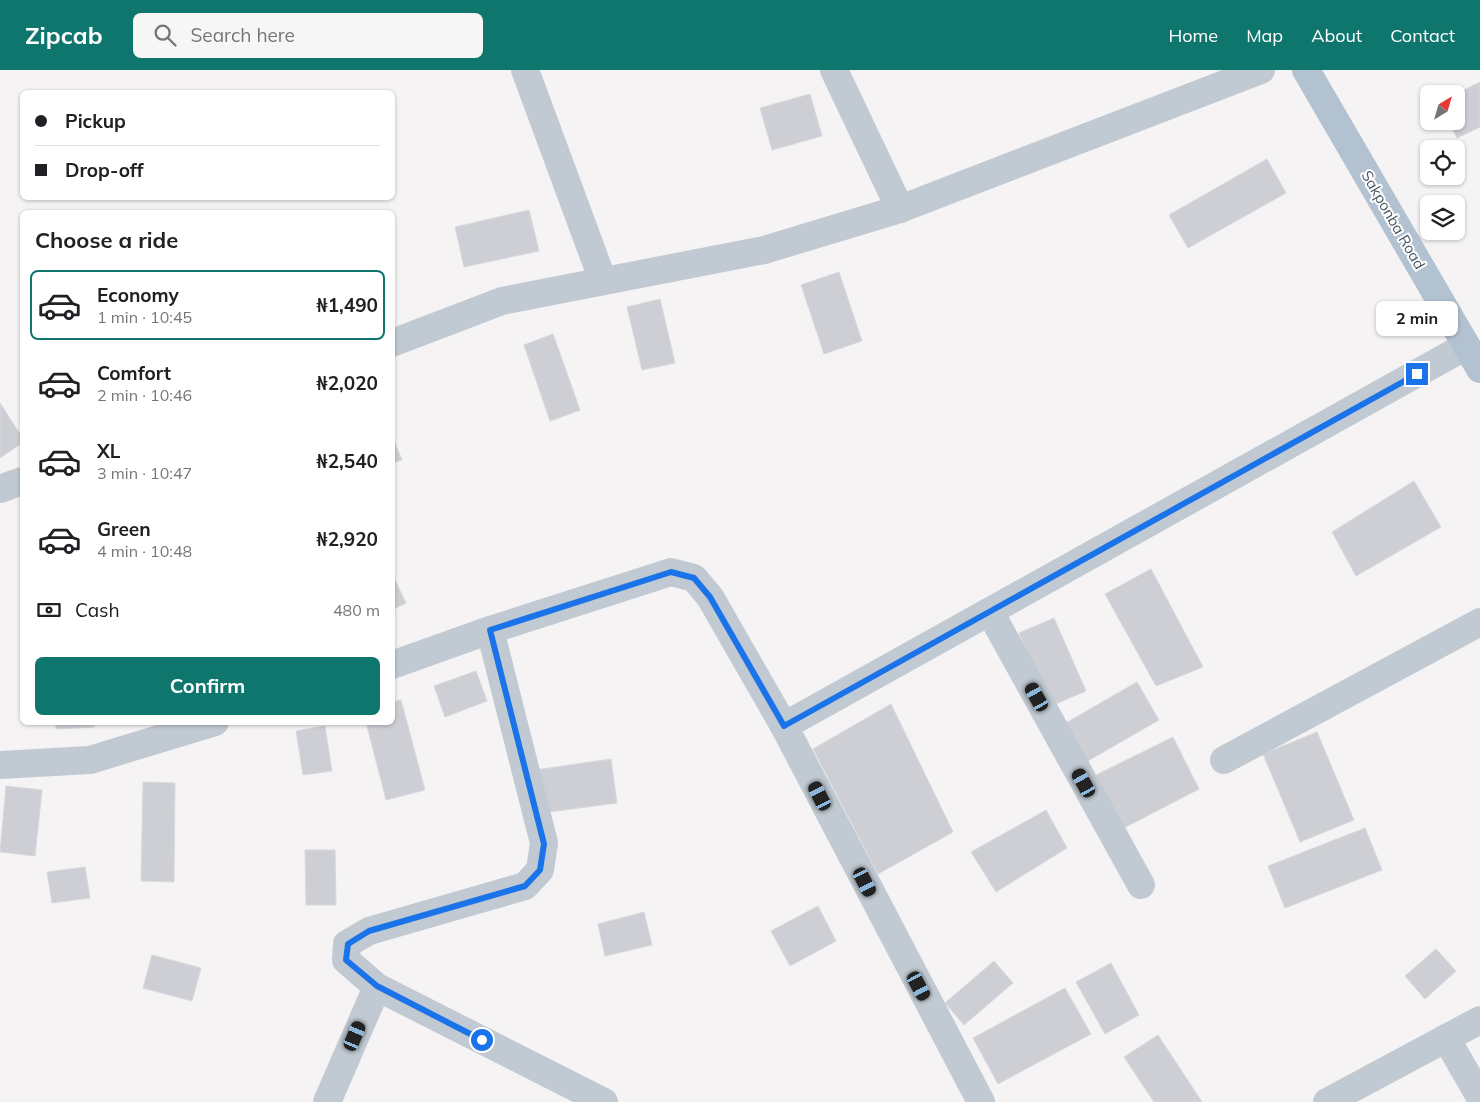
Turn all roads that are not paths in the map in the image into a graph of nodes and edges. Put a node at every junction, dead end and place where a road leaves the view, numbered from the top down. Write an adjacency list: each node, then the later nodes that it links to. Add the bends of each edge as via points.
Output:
1 (525, 70): 6 (street)
2 (834, 70): 5 (street)
3 (1261, 70): 5 (street)
4 (1306, 70): 8 (main road, Sakponba Road)
5 (900, 209): 6 (street, via 764,250)
6 (603, 281): 7 (street, via 502,300)
7 (395, 343)
8 (1466, 346): 9 (main road, Sakponba Road); 12 (street)
9 (1480, 370)
10 (20, 482): 11 (street)
11 (0, 489)
12 (990, 612): 17 (street); 20 (street)
13 (1480, 622): 18 (street)
14 (490, 630): 15 (street); 17 (street, via 671,572 694,578 710,597); 21 (street, via 544,844 540,870 525,886 369,931 348,944 346,960)
15 (395, 664)
16 (205, 725): 19 (street, via 90,760)
17 (784, 726): 27 (street)
18 (1224, 760)
19 (0, 765)
20 (1141, 885)
21 (377, 986): 25 (street); 26 (street)
22 (1480, 1020): 23 (street)
23 (1446, 1038): 24 (street); 28 (street)
24 (1480, 1097)
25 (327, 1102)
26 (604, 1102)
27 (981, 1102)
28 (1327, 1102)

